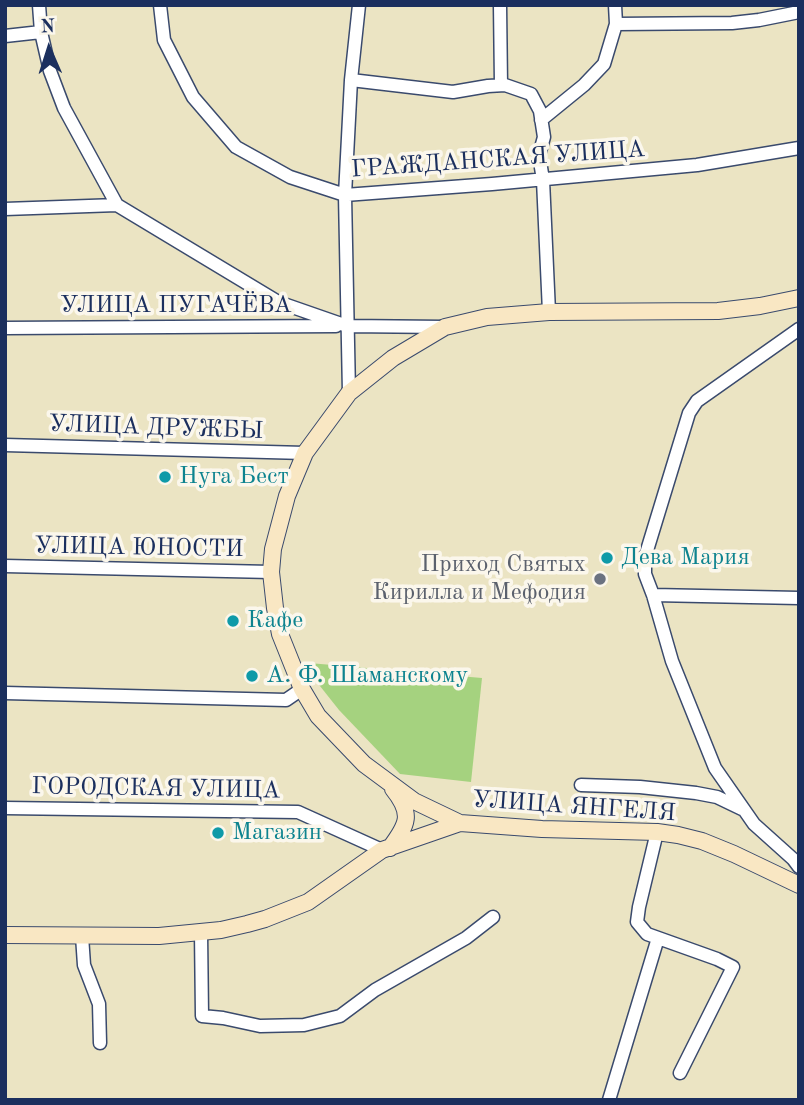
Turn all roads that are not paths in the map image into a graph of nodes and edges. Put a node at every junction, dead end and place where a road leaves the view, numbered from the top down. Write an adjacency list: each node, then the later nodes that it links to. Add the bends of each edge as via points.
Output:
1 (39, 5): 8 (street)
2 (359, 5): 10 (street)
3 (500, 5): 11 (street)
4 (615, 5): 7 (street)
5 (160, 11): 15 (street, ГРАЖДАНСКАЯ УЛИЦА, via 164,40 193,97 236,147 290,177)
6 (799, 12): 7 (street, via 732,23)
7 (615, 24): 12 (street, via 604,64)
8 (41, 32): 9 (street); 16 (street, via 64,108)
9 (5, 36)
10 (351, 80): 11 (street, via 453,92); 15 (street)
11 (501, 85): 12 (street, via 531,94)
12 (541, 120): 14 (street)
13 (799, 148): 14 (street, ГРАЖДАНСКАЯ УЛИЦА, via 697,165)
14 (543, 180): 15 (street, ГРАЖДАНСКАЯ УЛИЦА); 19 (street)
15 (345, 195): 20 (street)
16 (117, 205): 17 (street); 20 (street, via 278,302)
17 (5, 209)
18 (799, 298): 19 (street, УЛИЦА ЯНГЕЛЯ, via 718,312)
19 (549, 312): 21 (street, УЛИЦА ЯНГЕЛЯ, via 488,317)
20 (347, 326): 21 (street, УЛИЦА ПУГАЧЁВА); 22 (street, УЛИЦА ПУГАЧЁВА); 24 (street)
21 (445, 327): 24 (street, УЛИЦА ЯНГЕЛЯ, via 393,358)
22 (5, 328)
23 (799, 329): 29 (street, via 697,401 689,413 645,557 645,574)
24 (349, 393): 26 (street, УЛИЦА ЯНГЕЛЯ)
25 (5, 445): 26 (street, УЛИЦА ДРУЖБЫ)
26 (305, 453): 28 (street, УЛИЦА ЯНГЕЛЯ, via 287,496)
27 (5, 566): 28 (street, УЛИЦА ЮНОСТИ)
28 (271, 572): 31 (street, УЛИЦА ЯНГЕЛЯ, via 280,634)
29 (653, 594): 30 (street); 36 (street, via 672,661 715,768)
30 (799, 598)
31 (302, 689): 32 (street, via 286,700); 33 (street, УЛИЦА ЯНГЕЛЯ, via 332,732)
32 (5, 693)
33 (387, 782): 37 (street, УЛИЦА ЯНГЕЛЯ); 39 (street, via 403,802 407,820)
34 (581, 785): 36 (street, via 696,793)
35 (5, 808): 39 (street, ГОРОДСКАЯ УЛИЦА, via 298,812)
36 (744, 810): 40 (street)
37 (460, 823): 38 (street, УЛИЦА ЯНГЕЛЯ); 39 (street)
38 (657, 832): 41 (street, УЛИЦА ЯНГЕЛЯ, via 702,841); 46 (street, via 636,922)
39 (386, 849): 43 (street, via 308,902 265,919)
40 (799, 867)
41 (799, 885)
42 (493, 917): 43 (street, via 466,939 375,990 340,1016 304,1026 260,1026 202,1016)
43 (201, 932): 45 (street)
44 (5, 935): 45 (street)
45 (82, 936): 47 (street, via 84,965 99,1004)
46 (657, 938): 48 (street, via 733,967); 49 (street)
47 (100, 1043)
48 (680, 1073)
49 (610, 1100)

